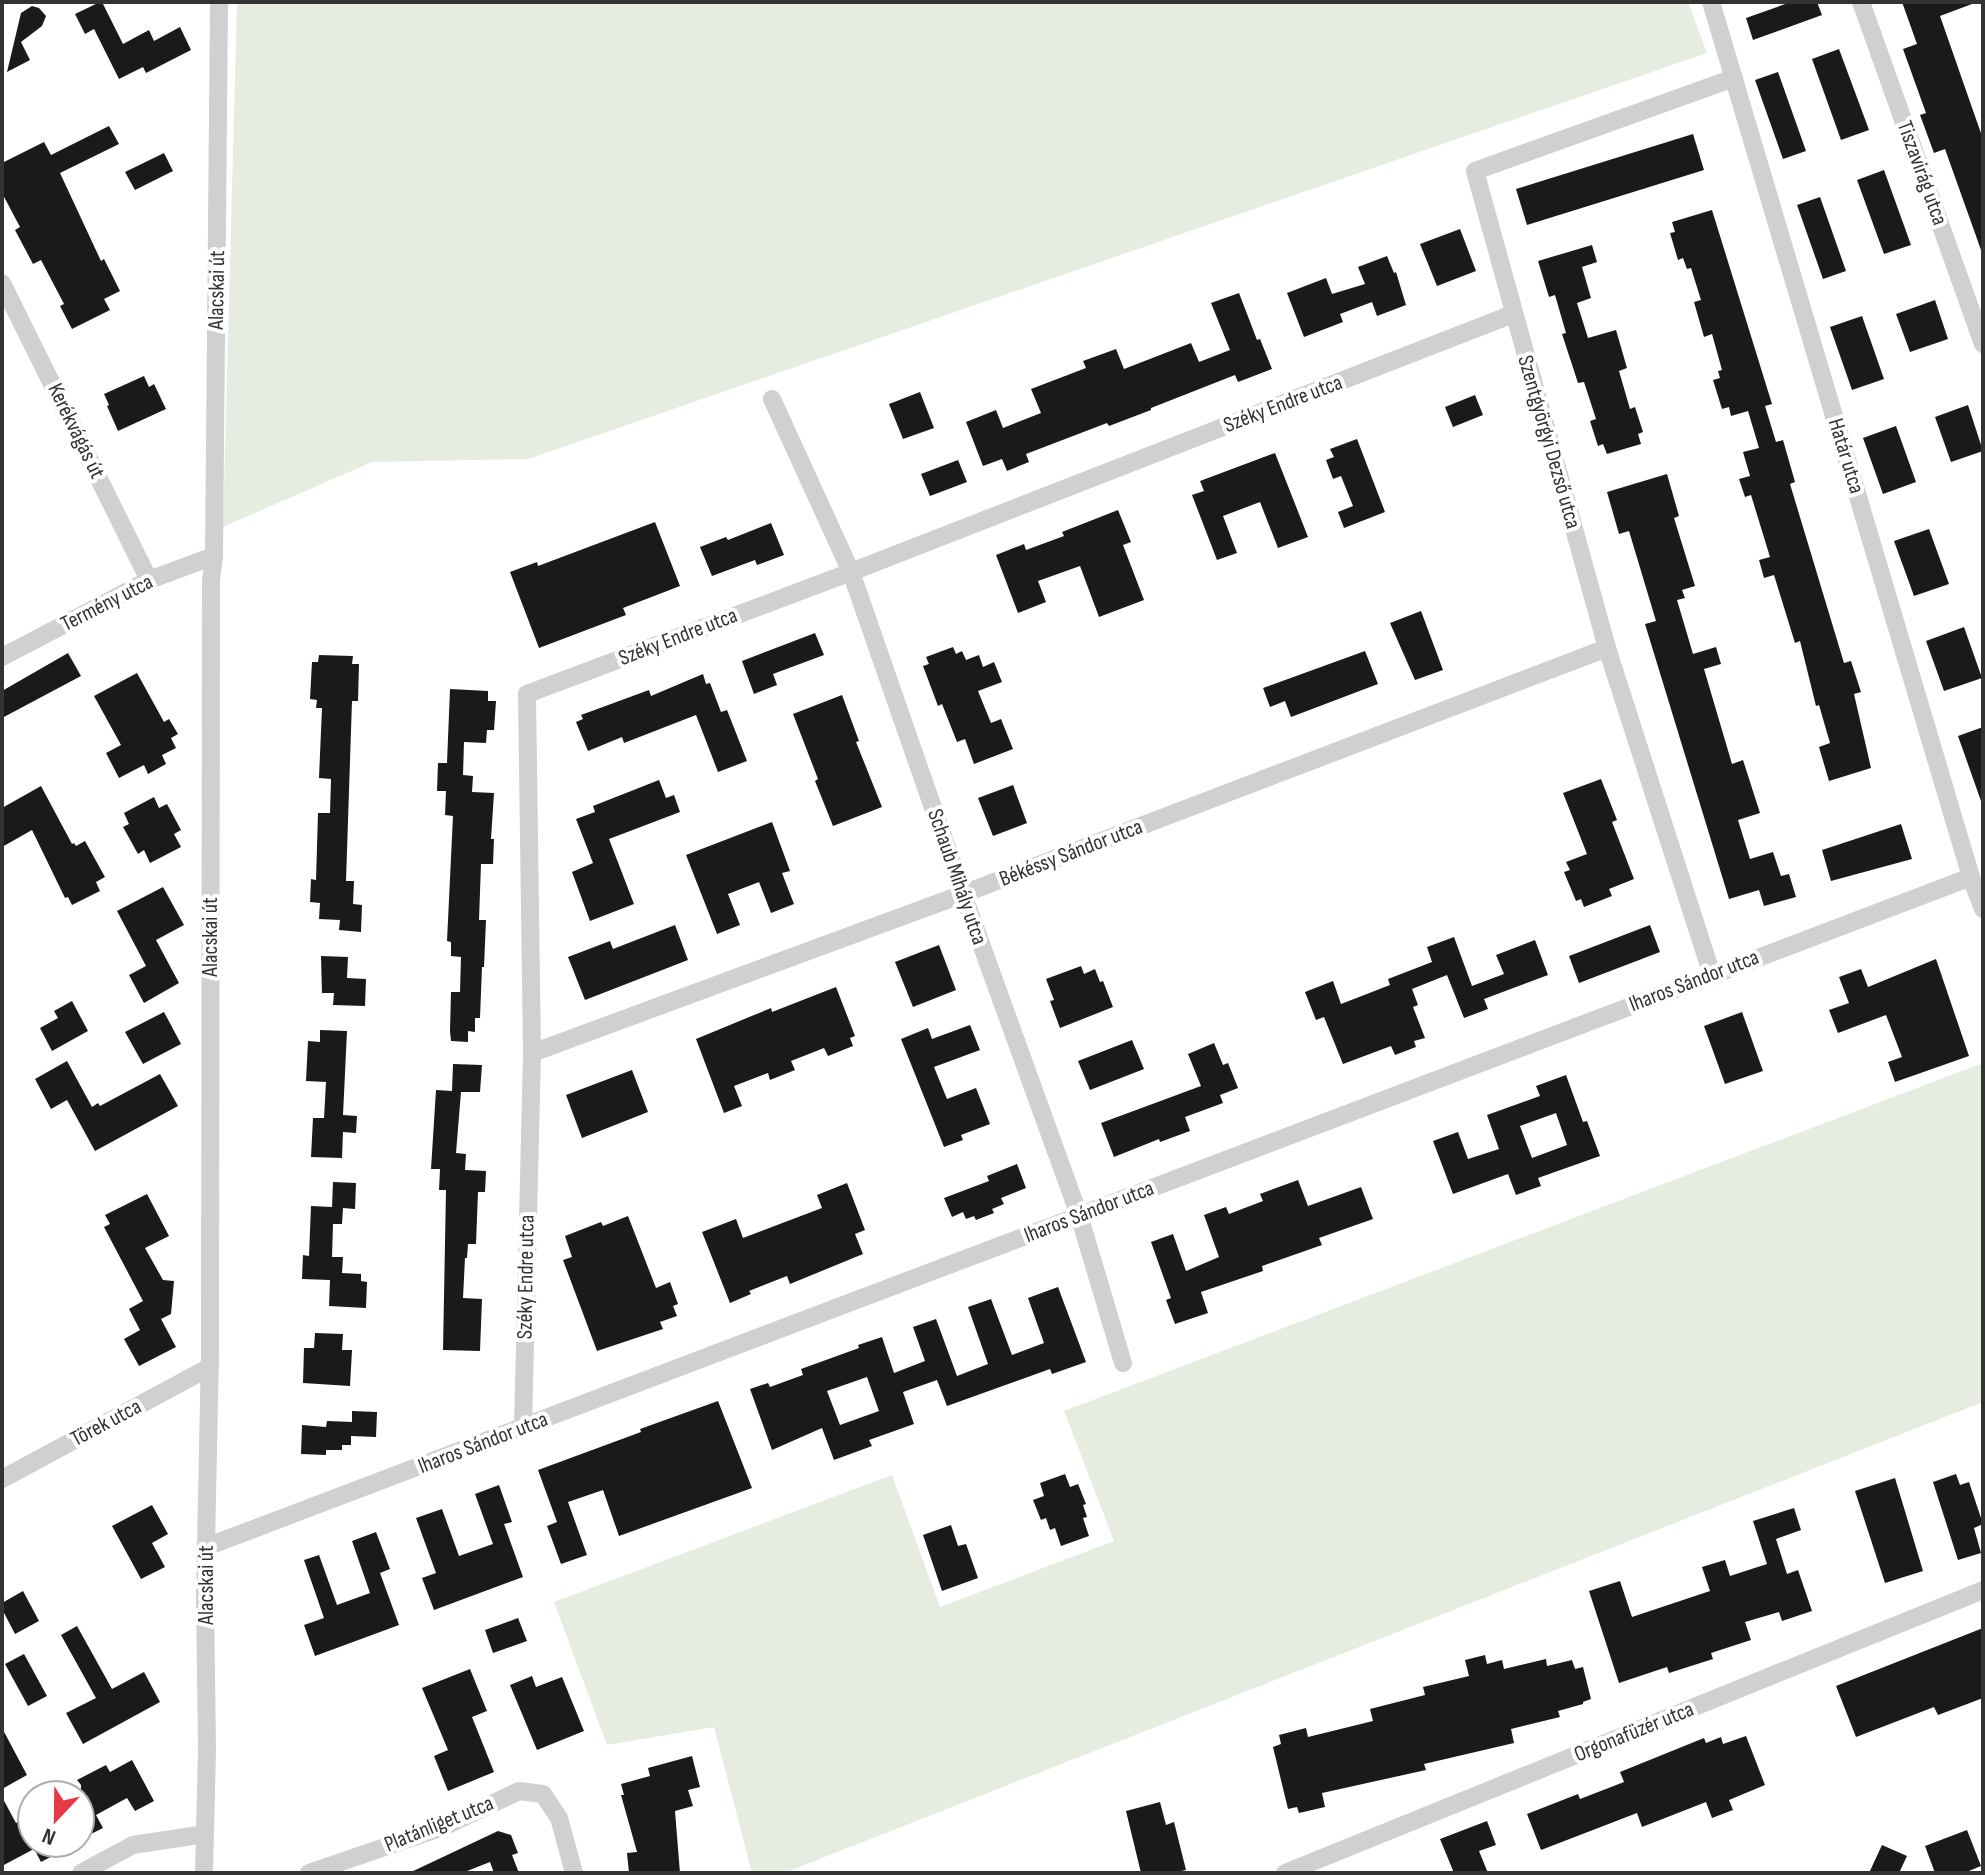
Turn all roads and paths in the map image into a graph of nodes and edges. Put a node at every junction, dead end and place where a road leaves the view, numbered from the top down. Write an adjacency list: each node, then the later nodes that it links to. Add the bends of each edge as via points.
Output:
1 (219, 2): 9 (street, Alacskai út)
2 (1711, 2): 4 (street, Határ utca)
3 (1861, 2): 7 (street, Tiszavirág utca)
4 (1734, 78): 6 (street, Szentgyörgyi Dezső utca, via 1475,171); 14 (street, Határ utca)
5 (2, 283): 11 (street, Kerékvágás út)
6 (1513, 314): 10 (street, Széky Endre utca); 12 (street, Szentgyörgyi Dezső utca)
7 (1983, 344)
8 (772, 399): 10 (street, Schaub Mihály utca)
9 (214, 556): 11 (street, Termény utca); 21 (street, Alacskai út)
10 (851, 572): 15 (street, Schaub Mihály utca); 18 (street, Széky Endre utca, via 527,694)
11 (149, 580): 13 (street, Termény utca)
12 (1607, 648): 15 (street, Békéssy Sándor utca); 17 (street, Szentgyörgyi Dezső utca)
13 (2, 657)
14 (1971, 877): 16 (street, Határ utca); 17 (street, Iharos Sándor utca)
15 (963, 894): 18 (street, Békéssy Sándor utca); 19 (street, Schaub Mihály utca)
16 (1983, 909)
17 (1712, 975): 19 (street, Iharos Sándor utca)
18 (532, 1053): 22 (street, Széky Endre utca)
19 (1079, 1215): 20 (street, Schaub Mihály utca); 22 (street, Iharos Sándor utca)
20 (1123, 1363)
21 (210, 1367): 23 (street, Törek utca); 24 (street, Alacskai út)
22 (523, 1428): 24 (street, Iharos Sándor utca)
23 (2, 1479)
24 (206, 1547): 26 (street, Alacskai út)
25 (1983, 1590): 27 (street, Orgonafüzér utca)
26 (205, 1834): 28 (street, via 133,1845); 29 (street, Alacskai út)
27 (1314, 1868): 32 (street, Orgonafüzér utca)
28 (81, 1873)
29 (204, 1873)
30 (309, 1873): 31 (street, Platánliget utca, via 443,1827 519,1791 543,1794 559,1818)
31 (574, 1873)
32 (1285, 1873)

